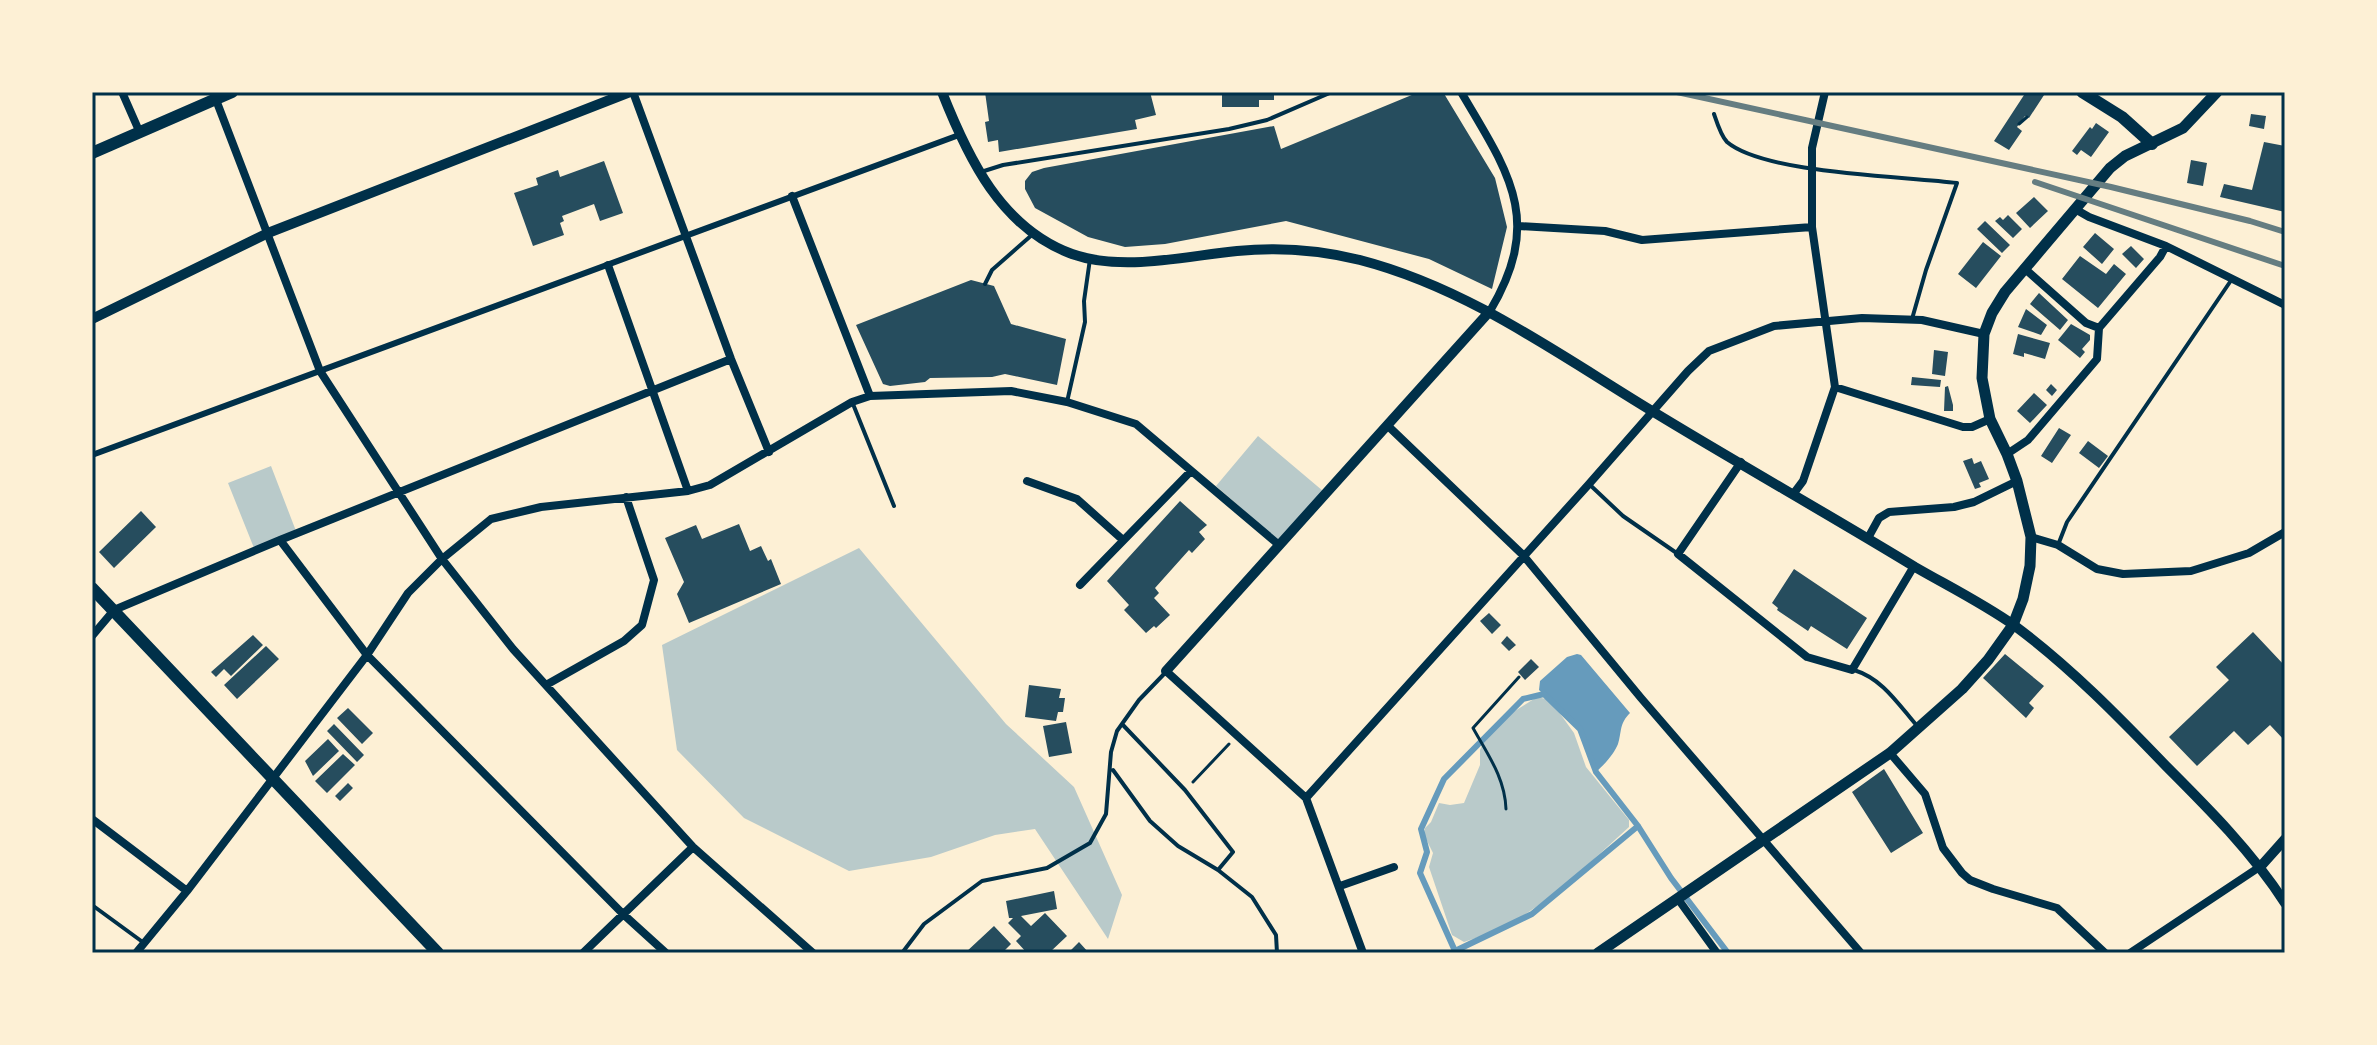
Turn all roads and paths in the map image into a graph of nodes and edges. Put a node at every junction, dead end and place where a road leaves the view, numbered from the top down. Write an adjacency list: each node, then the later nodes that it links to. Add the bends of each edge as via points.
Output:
1 (122, 92): 15 (street)
2 (232, 92): 10 (main road)
3 (632, 92): 25 (street); 27 (street)
4 (942, 92): 16 (street)
5 (1332, 92): 20 (lane, via 1267,120 1229,129)
6 (1461, 92): 23 (street, via 1502,162)
7 (1825, 92): 19 (street)
8 (2082, 92): 11 (main road)
9 (2217, 92): 17 (main road, via 2189,124)
10 (215, 95): 15 (main road); 25 (street)
11 (2101, 97): 17 (main road)
12 (1714, 114): 19 (lane, via 1725,140 1744,152)
13 (2027, 117): 14 (path)
14 (2019, 124)
15 (140, 133): 18 (main road)
16 (959, 135): 20 (street); 21 (street)
17 (2152, 144): 22 (main road, via 2119,160)
18 (92, 153)
19 (1811, 169): 24 (street); 37 (lane, via 1957,183)
20 (978, 172): 26 (street)
21 (792, 196): 27 (street); 45 (street)
22 (2075, 209): 28 (street); 31 (main road)
23 (1519, 226): 24 (street, via 1605,231 1642,240); 35 (street, via 1506,283)
24 (1812, 227): 38 (street)
25 (268, 233): 36 (street); 42 (street)
26 (1034, 233): 29 (street); 33 (lane, via 992,270)
27 (686, 236): 30 (street); 41 (street)
28 (2166, 246): 32 (street); 39 (street)
29 (1090, 258): 35 (street, via 1312,252 1404,273); 47 (lane, via 1085,322)
30 (608, 265): 42 (street); 44 (street)
31 (2024, 268): 39 (street, via 2086,323); 40 (main road, via 1997,303)
32 (2232, 279): 34 (street); 70 (lane, via 2067,522)
33 (985, 284)
34 (2285, 305)
35 (1490, 311): 48 (street); 50 (street)
36 (92, 319)
37 (1912, 319): 38 (street); 40 (street)
38 (1826, 320): 43 (street); 48 (street, via 1774,326 1709,351)
39 (2099, 328): 52 (street, via 2097,359 2028,440)
40 (1984, 334): 49 (main road, via 1982,378)
41 (731, 359): 44 (street); 51 (street)
42 (320, 371): 53 (street); 60 (street)
43 (1835, 387): 49 (street, via 1963,427); 61 (street, via 1803,481)
44 (652, 390): 59 (street); 60 (street)
45 (870, 396): 46 (street); 47 (street, via 1011,391)
46 (852, 402): 51 (street); 63 (lane)
47 (1067, 402): 55 (street, via 1136,424)
48 (1653, 412): 54 (street); 58 (street)
49 (1990, 419): 52 (main road)
50 (1387, 425): 69 (street); 72 (street)
51 (769, 452): 59 (street, via 710,485)
52 (2007, 454): 57 (main road)
53 (92, 455)
54 (1741, 462): 61 (street); 71 (street)
55 (1191, 471): 68 (street); 69 (street)
56 (1027, 481): 68 (street, via 1077,499)
57 (2017, 481): 65 (main road); 66 (street, via 1954,507 1889,512 1879,518)
58 (1589, 484): 71 (lane, via 1623,516); 72 (street)
59 (688, 491): 62 (street)
60 (398, 493): 67 (street); 73 (street)
61 (1794, 493): 66 (street)
62 (626, 497): 73 (street, via 491,519); 84 (street, via 654,580 642,625 624,641)
63 (894, 506)
64 (2285, 532): 70 (street, via 2249,553 2191,571 2123,574 2097,569)
65 (2031, 537): 70 (street); 78 (main road, via 2030,566)
66 (1868, 538): 74 (street)
67 (280, 540): 77 (street); 80 (street)
68 (1123, 540): 75 (street)
69 (1279, 545): 82 (street)
70 (2058, 545)
71 (1678, 554): 81 (street, via 1807,657)
72 (1523, 555): 92 (street); 95 (street)
73 (442, 559): 80 (street, via 408,593); 84 (street)
74 (1914, 566): 78 (street); 81 (street)
75 (1080, 585)
76 (92, 588): 77 (main road)
77 (114, 610): 79 (street); 90 (main road)
78 (2013, 625): 86 (main road, via 1975,676); 98 (street, via 2092,690)
79 (92, 636)
80 (367, 655): 90 (street); 106 (street)
81 (1852, 670): 86 (lane, via 1879,682)
82 (1166, 671): 85 (lane); 87 (street)
83 (1519, 677): 93 (path, via 1473,728 1498,771)
84 (546, 685): 97 (street)
85 (1122, 724): 89 (lane, via 1111,752); 91 (lane)
86 (1918, 728): 88 (main road)
87 (1237, 736): 91 (path); 92 (street)
88 (1890, 753): 95 (main road); 119 (street, via 1925,794 1943,848 1962,873 1993,889 2057,908)
89 (1111, 769): 100 (lane, via 1150,821); 113 (lane, via 1106,814 1090,843 1047,868 982,881 924,924)
90 (274, 778): 102 (street); 109 (main road)
91 (1185, 790): 100 (lane, via 1233,852)
92 (1306, 798): 101 (street)
93 (1506, 809)
94 (92, 819): 102 (street)
95 (1764, 839): 103 (main road); 118 (street)
96 (2285, 839): 98 (street)
97 (693, 847): 106 (street); 112 (street)
98 (2261, 866): 104 (street); 120 (street)
99 (1394, 867): 101 (street)
100 (1218, 870): 114 (lane, via 1252,897 1276,935)
101 (1340, 886): 115 (street)
102 (187, 891): 107 (street)
103 (1678, 899): 116 (main road); 117 (street)
104 (2285, 903)
105 (92, 905): 107 (lane)
106 (623, 914): 110 (street); 111 (street)
107 (144, 943): 108 (street)
108 (136, 953)
109 (438, 953)
110 (583, 953)
111 (666, 953)
112 (813, 953)
113 (902, 953)
114 (1277, 953)
115 (1363, 953)
116 (1598, 953)
117 (1717, 953)
118 (1861, 953)
119 (2105, 953)
120 (2130, 953)

